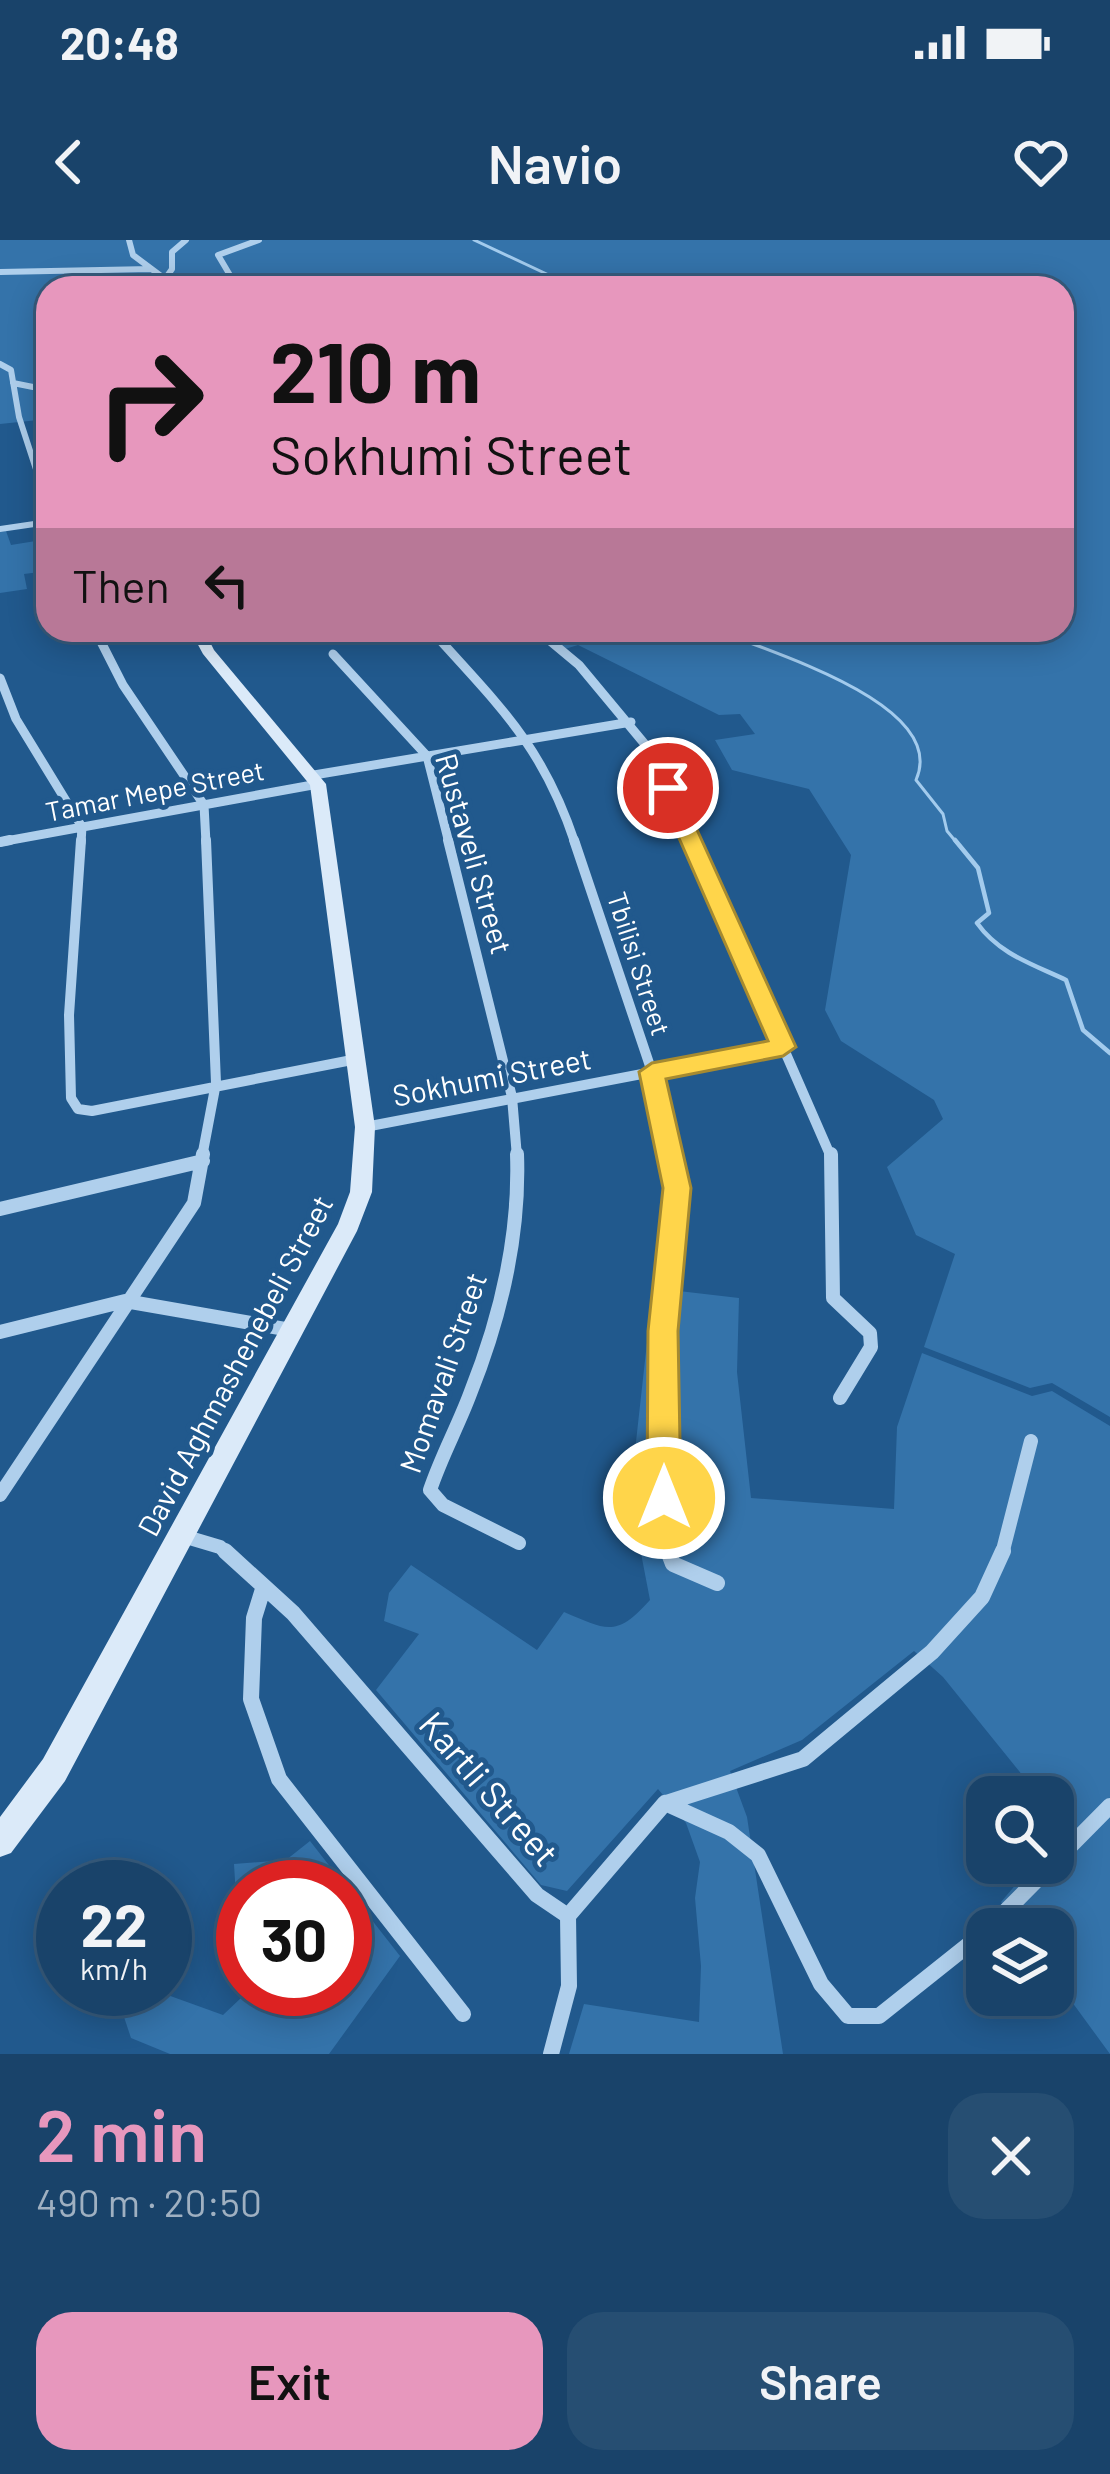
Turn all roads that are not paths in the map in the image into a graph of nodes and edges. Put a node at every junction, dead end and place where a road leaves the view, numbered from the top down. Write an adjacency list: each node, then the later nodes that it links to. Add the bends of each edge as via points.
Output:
1 (129, 240): 4 (street)
2 (186, 240): 7 (street, via 172,252)
3 (260, 240): 8 (street, via 218,255)
4 (151, 269): 5 (street); 6 (street)
5 (0, 272)
6 (161, 276)
7 (167, 276)
8 (230, 276)
9 (0, 364): 10 (street)
10 (13, 382): 11 (street); 12 (street)
11 (36, 387)
12 (36, 469)
13 (36, 524): 14 (street)
14 (0, 529)
15 (101, 642): 25 (street)
16 (203, 642): 24 (street)
17 (442, 642): 22 (street, Tbilisi Street)
18 (552, 642): 21 (street)
19 (333, 654): 23 (street, Rustaveli Street)
20 (0, 678): 26 (street)
21 (631, 722): 22 (street, Tamar Mepe Street); 28 (street)
22 (529, 739): 23 (street, Tamar Mepe Street); 30 (street, Tbilisi Street, via 558,791)
23 (427, 757): 24 (street, Tamar Mepe Street); 32 (street, Rustaveli Street)
24 (316, 779): 25 (street, Tamar Mepe Street); 29 (street, David Aghmashenebeli Street)
25 (204, 805): 26 (street, Tamar Mepe Street); 31 (street)
26 (82, 827): 27 (street, Tamar Mepe Street); 31 (street, via 71,1098 92,1111)
27 (0, 842)
28 (783, 1047): 30 (street, Sokhumi Street); 39 (street, via 831,1149 833,1298 870,1333 872,1347)
29 (358, 1059): 31 (street); 33 (street, David Aghmashenebeli Street)
30 (652, 1072): 32 (street, Sokhumi Street); 44 (street, Tbilisi Street, via 677,1188 663,1331 664,1540 673,1564)
31 (216, 1083): 34 (street)
32 (512, 1097): 33 (street, Sokhumi Street); 43 (street, Momavali Street, via 519,1138 504,1284 477,1378 430,1490)
33 (365, 1126): 37 (street, David Aghmashenebeli Street, via 361,1192)
34 (203, 1161): 35 (street); 36 (street, via 194,1203)
35 (0, 1209)
36 (125, 1301): 37 (street); 38 (street); 41 (street)
37 (292, 1330): 42 (street, David Aghmashenebeli Street)
38 (0, 1332)
39 (840, 1398)
40 (1031, 1442): 46 (street, via 1004,1549 982,1598 932,1652 803,1759)
41 (0, 1495)
42 (182, 1536): 45 (street, Kartli Street, via 220,1547); 48 (street, David Aghmashenebeli Street, via 54,1770)
43 (519, 1543)
44 (717, 1583)
45 (263, 1589): 50 (street, Kartli Street, via 293,1613 537,1895); 52 (street, via 251,1700 279,1779)
46 (664, 1803): 50 (street); 51 (street, via 729,1832 758,1855 821,1984 848,2016 879,2016)
47 (1110, 1806): 49 (street)
48 (0, 1842)
49 (1008, 1908)
50 (568, 1916): 53 (street, via 574,1952)
51 (966, 1946)
52 (463, 2014)
53 (550, 2054)

